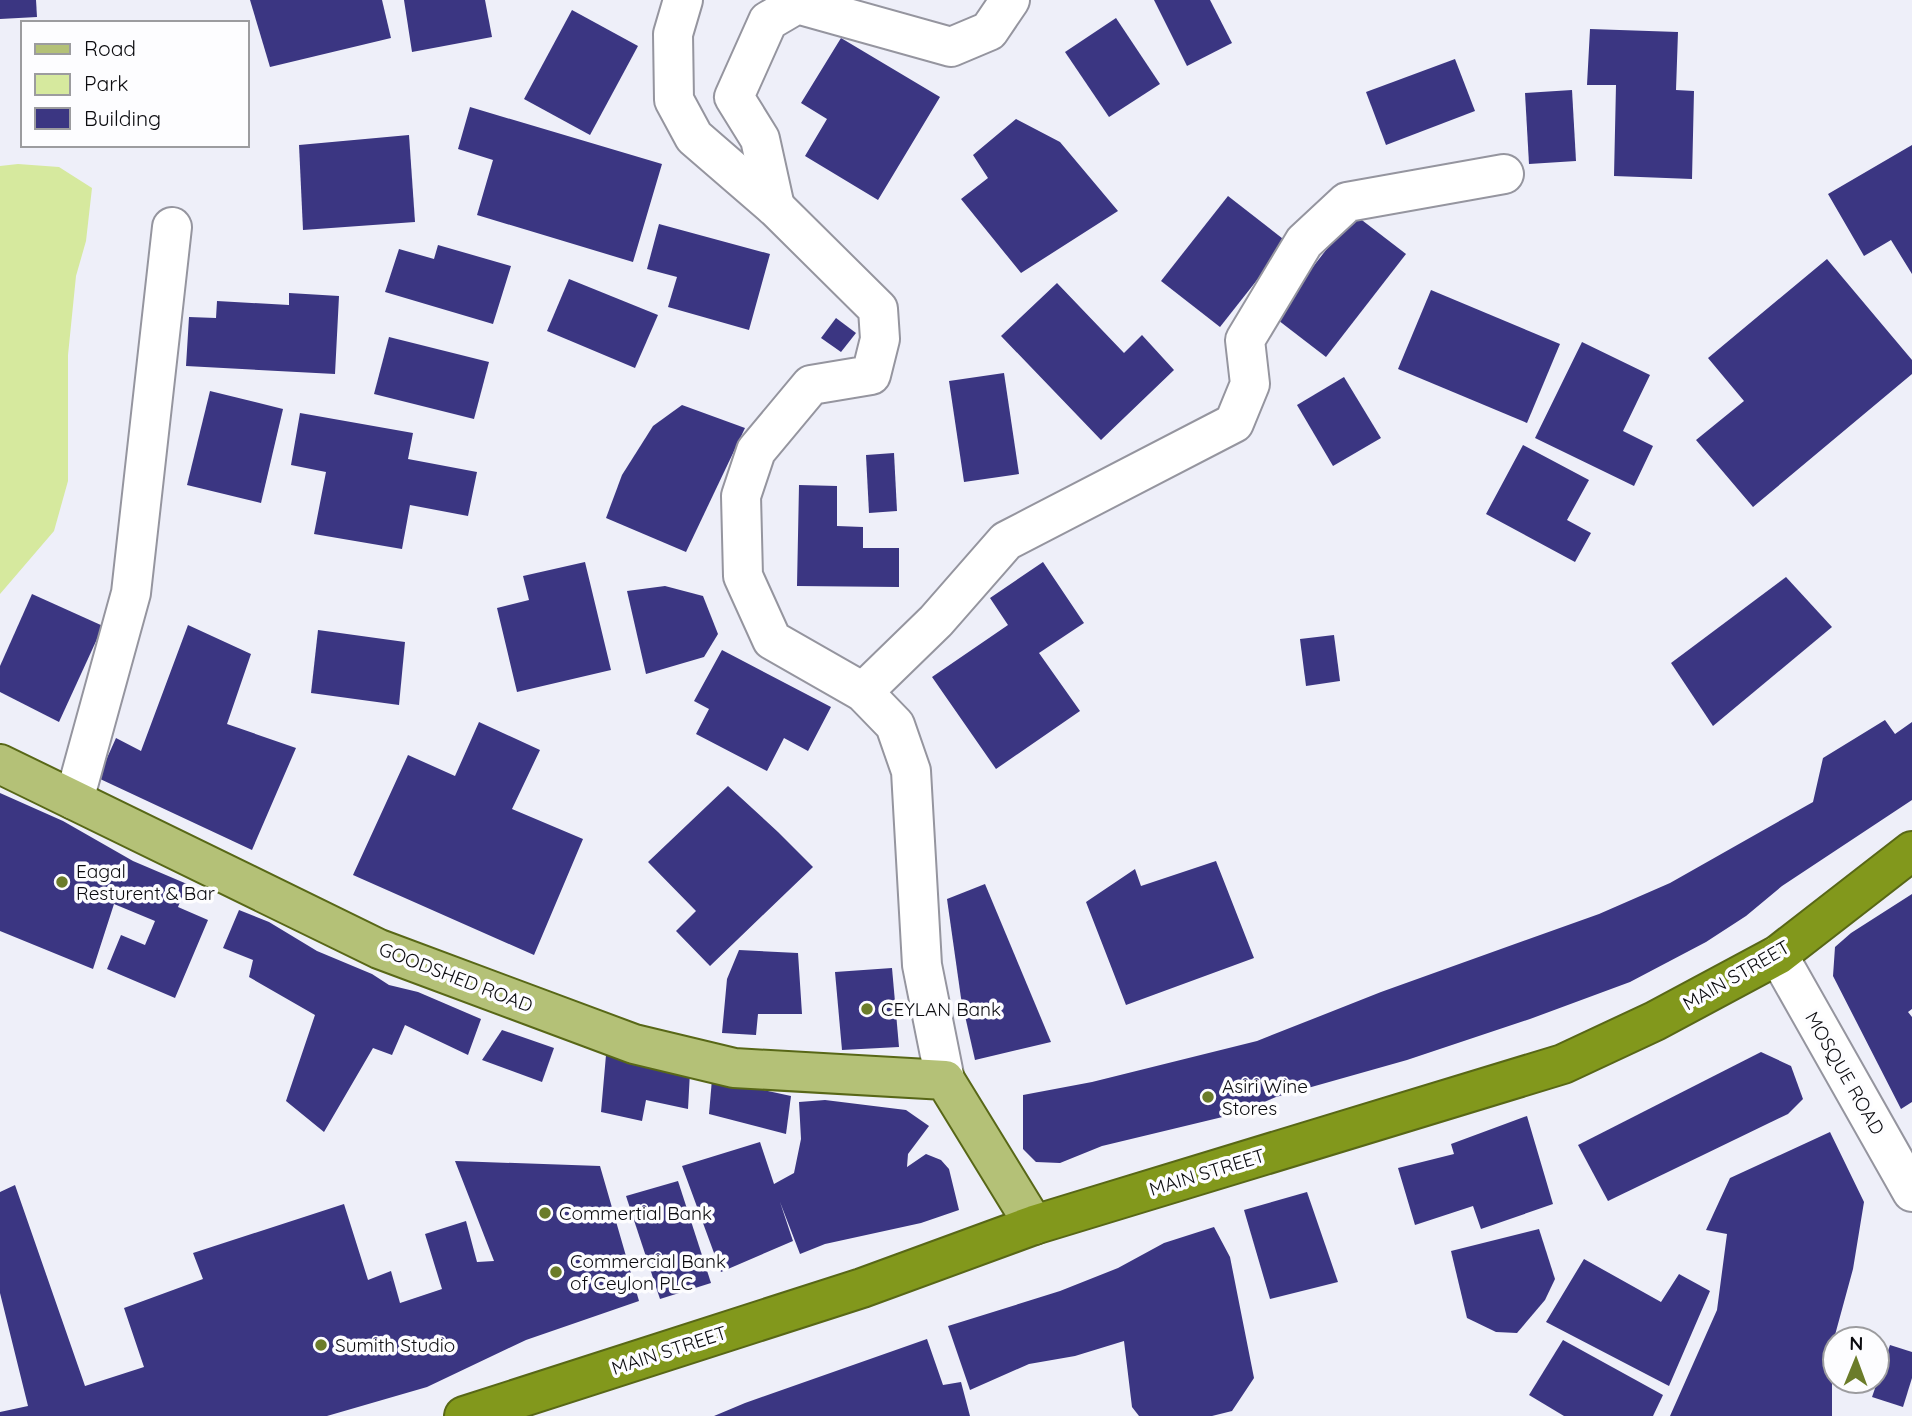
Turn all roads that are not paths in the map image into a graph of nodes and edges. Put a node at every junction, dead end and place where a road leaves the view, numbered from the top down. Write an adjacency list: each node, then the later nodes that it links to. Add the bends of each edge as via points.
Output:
1 (683, 0): 4 (street, via 673,34 674,100 694,137)
2 (1010, 0): 4 (street, via 989,31 951,47 797,4 768,21 734,97 760,139)
3 (1504, 174): 6 (street, via 1347,201 1304,242 1245,340 1250,384 1234,423 1006,541 936,621)
4 (775, 207): 6 (street, via 878,309 880,339 871,375 811,385 756,451 741,496 743,576 772,640)
5 (172, 227): 8 (street, via 131,593)
6 (863, 692): 11 (street, via 895,725 911,771 922,965)
7 (0, 764): 8 (main road, GOODSHED ROAD)
8 (74, 800): 11 (main road, GOODSHED ROAD, via 379,949 634,1044 734,1068)
9 (1912, 851): 10 (highway, MAIN STREET)
10 (1777, 955): 12 (street, MOSQUE ROAD); 13 (highway, MAIN STREET, via 1563,1064)
11 (945, 1080): 13 (main road)
12 (1912, 1192)
13 (1034, 1225): 14 (highway, MAIN STREET, via 862,1288)
14 (464, 1416)

